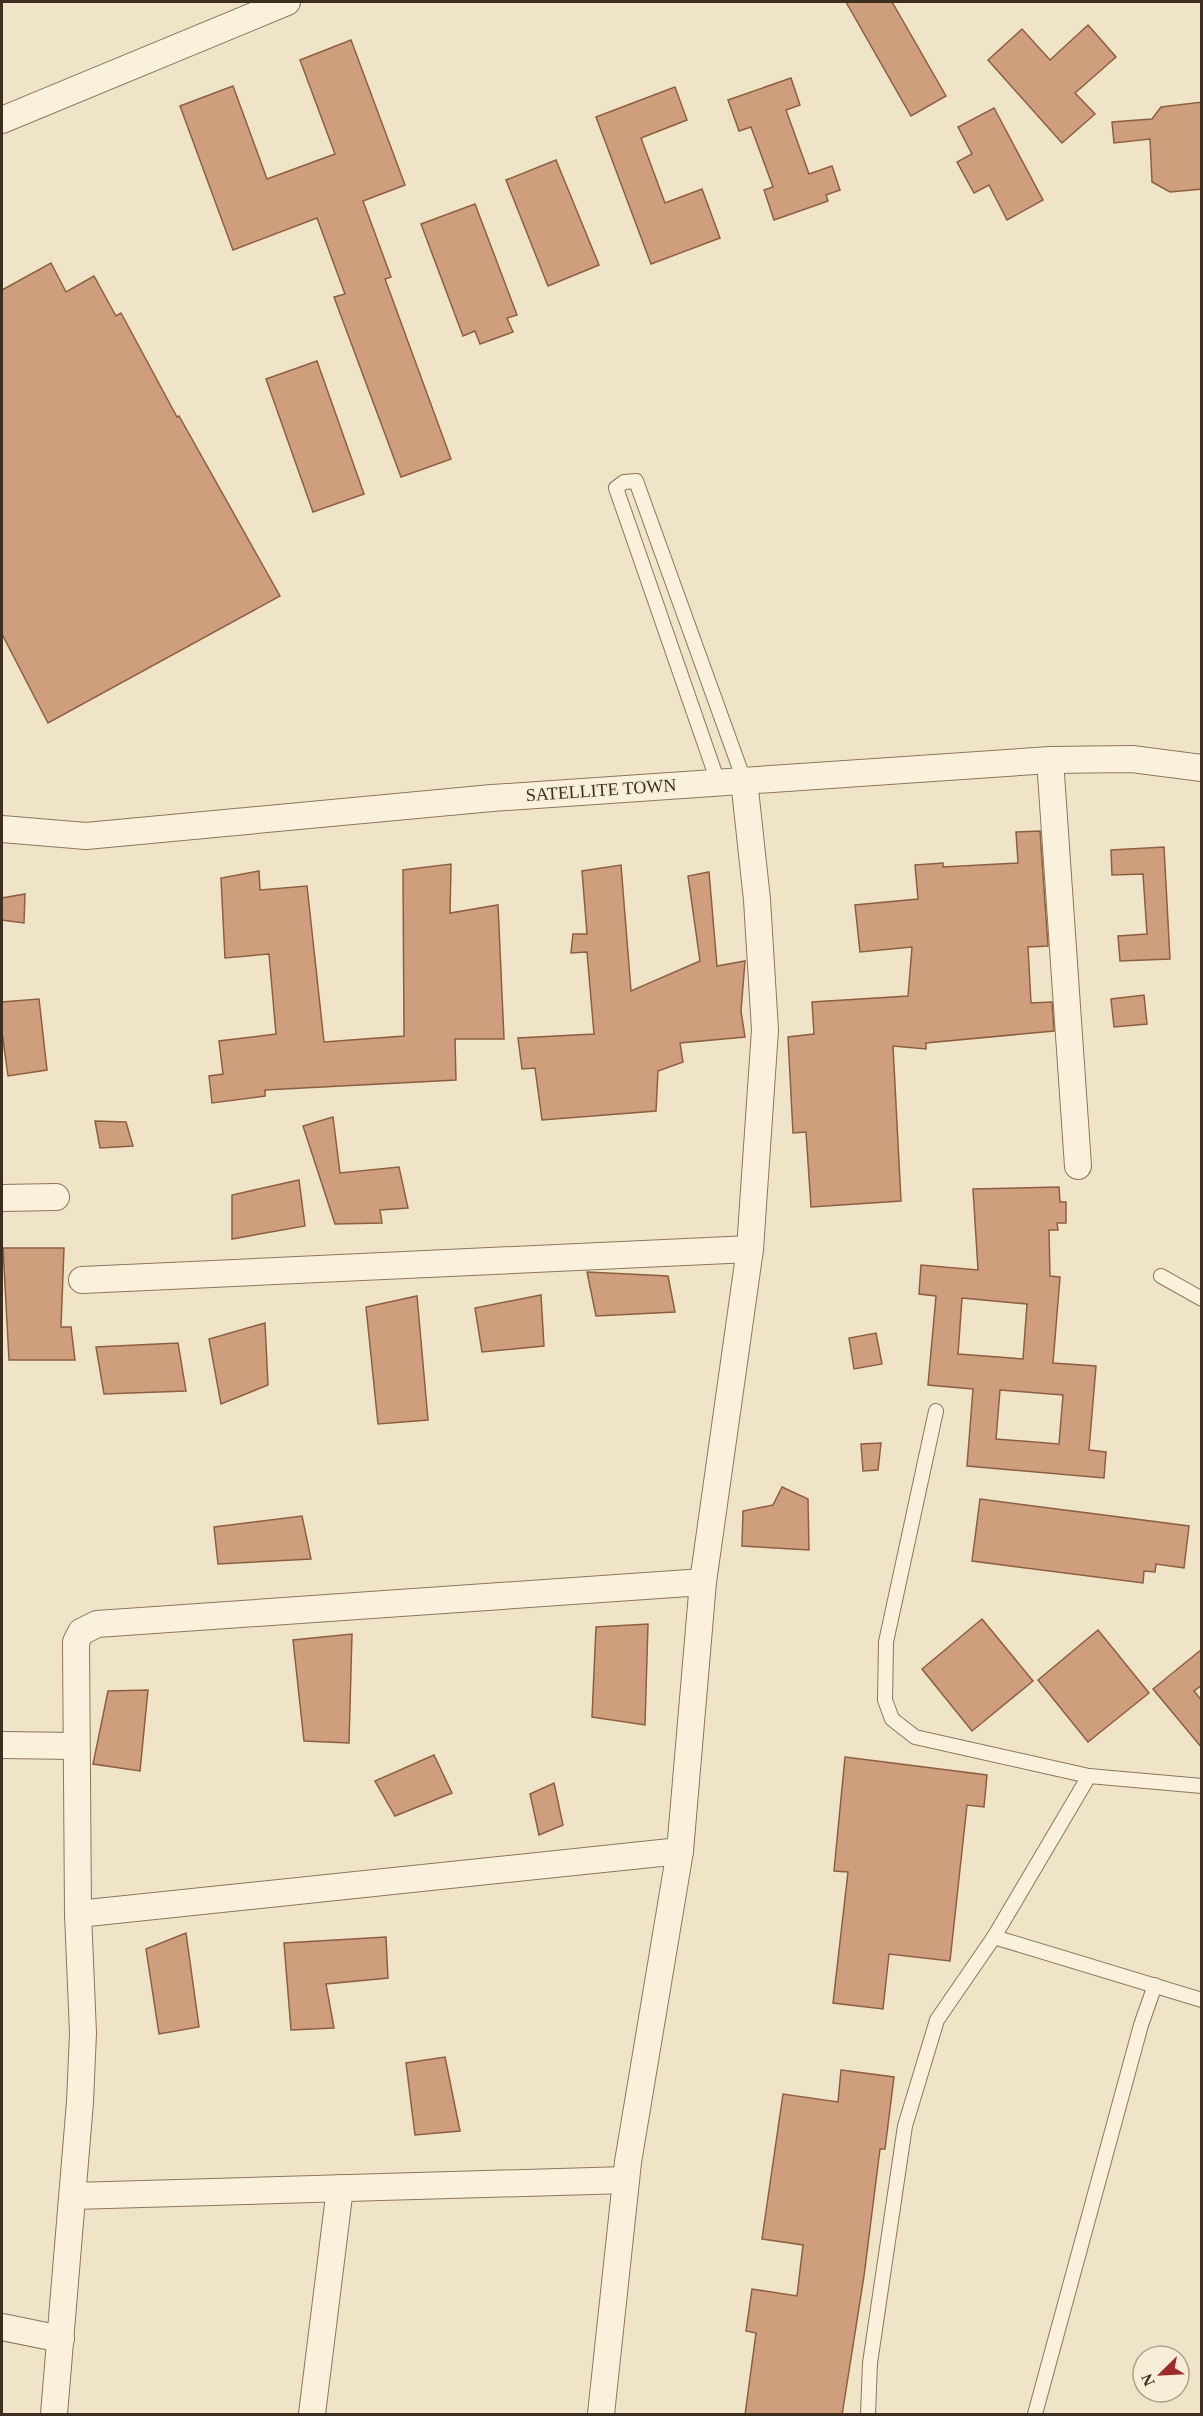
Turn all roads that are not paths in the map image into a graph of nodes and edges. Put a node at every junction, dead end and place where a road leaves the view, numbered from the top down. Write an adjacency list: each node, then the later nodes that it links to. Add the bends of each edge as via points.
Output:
1 (287, 2): 2 (street)
2 (2, 120)
3 (1050, 760): 4 (street, SATELLITE TOWN, via 1132,759); 5 (street, SATELLITE TOWN); 8 (street)
4 (1202, 768)
5 (744, 780): 6 (street, SATELLITE TOWN); 6 (lane, via 636,481 624,482 616,488); 11 (street, via 758,900 765,1030)
6 (718, 782): 7 (street, SATELLITE TOWN, via 492,798 86,836)
7 (2, 829)
8 (1078, 1166)
9 (57, 1197): 10 (street)
10 (2, 1198)
11 (750, 1248): 13 (street); 16 (street)
12 (1161, 1276): 14 (lane)
13 (82, 1280)
14 (1202, 1299)
15 (936, 1411): 19 (lane, via 886,1642 885,1700 892,1719 915,1737)
16 (704, 1582): 18 (street, via 97,1624 81,1632 76,1642); 21 (street)
17 (2, 1745): 18 (street)
18 (76, 1746): 22 (street)
19 (1089, 1776): 20 (lane); 23 (lane)
20 (1202, 1786)
21 (680, 1851): 22 (street); 26 (street)
22 (78, 1914): 28 (street, via 83,2033)
23 (994, 1936): 24 (lane); 34 (lane, via 937,2020 905,2126 870,2363)
24 (1155, 1985): 25 (lane); 35 (lane)
25 (1202, 2000)
26 (626, 2180): 27 (street); 33 (street)
27 (339, 2188): 28 (street); 32 (street)
28 (73, 2196): 30 (street)
29 (2, 2327): 30 (street)
30 (61, 2339): 31 (street)
31 (54, 2415)
32 (312, 2415)
33 (601, 2415)
34 (868, 2415)
35 (1035, 2415)

